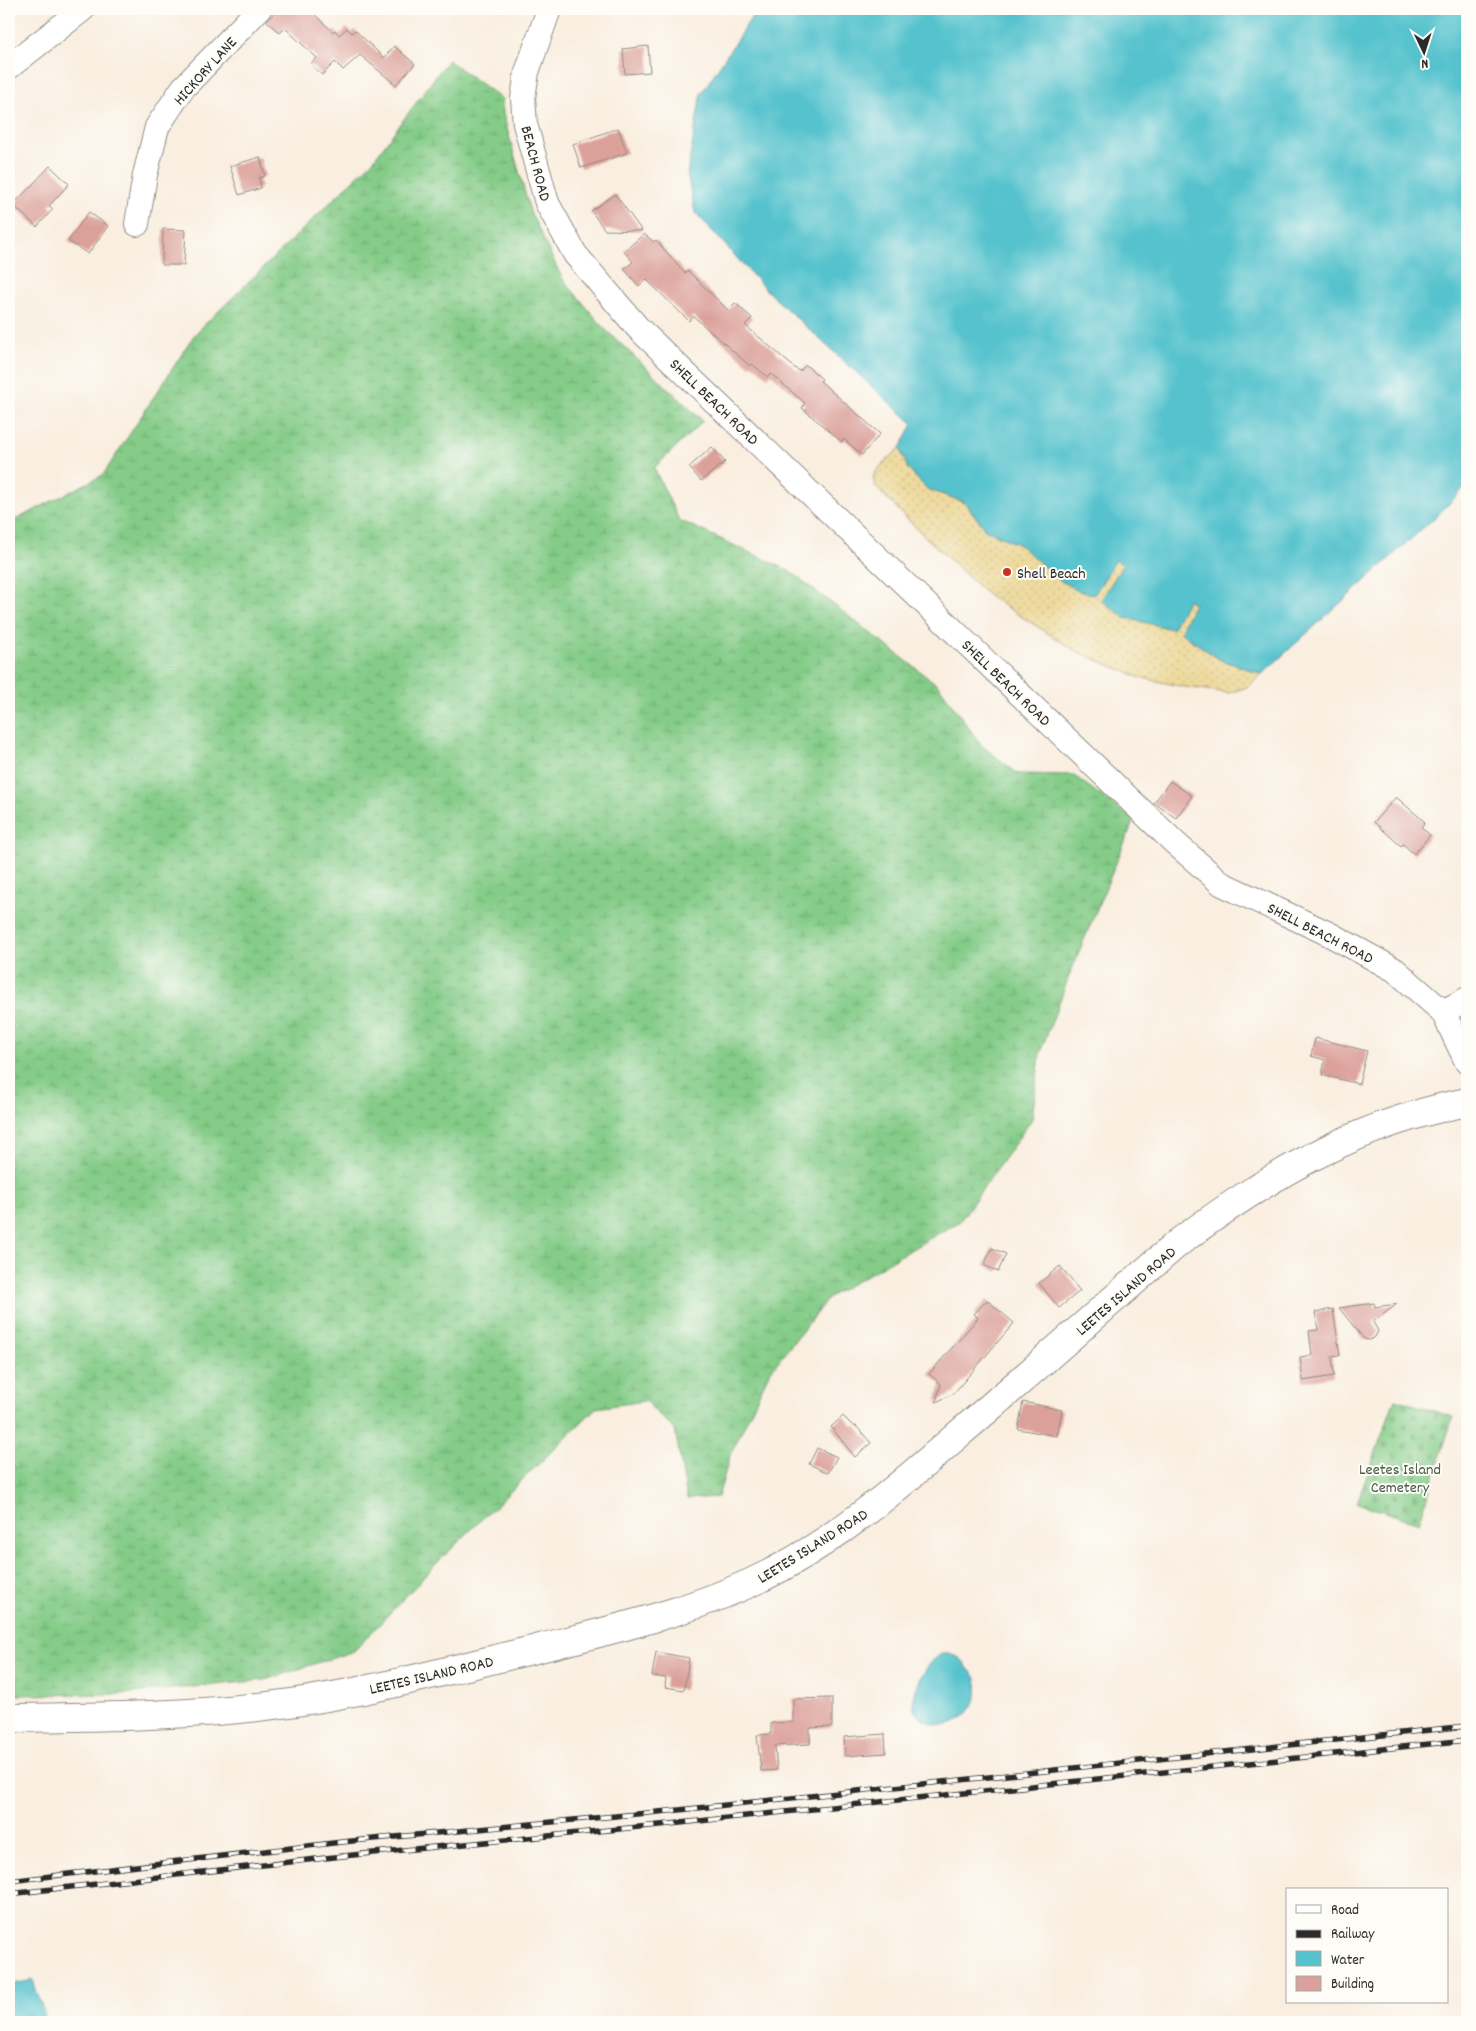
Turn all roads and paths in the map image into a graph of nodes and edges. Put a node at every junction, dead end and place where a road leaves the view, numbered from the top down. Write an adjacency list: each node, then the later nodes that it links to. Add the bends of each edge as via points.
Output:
1 (83, 9): 4 (street)
2 (259, 9): 5 (street, HICKORY LANE, via 183,88 157,127)
3 (546, 10): 6 (street, BEACH ROAD, via 527,72 523,98 525,124 547,203)
4 (9, 67)
5 (137, 224)
6 (575, 254): 8 (street, SHELL BEACH ROAD, via 638,328 1222,884 1329,934 1395,970)
7 (1467, 998): 8 (street)
8 (1443, 1012): 9 (street, SHELL BEACH ROAD)
9 (1467, 1062)
10 (1467, 1102): 11 (main road, LEETES ISLAND ROAD, via 1438,1108 1356,1135 1263,1183 1178,1244 886,1498 783,1566 725,1594 672,1613 582,1638 342,1694 231,1710)
11 (9, 1718)

